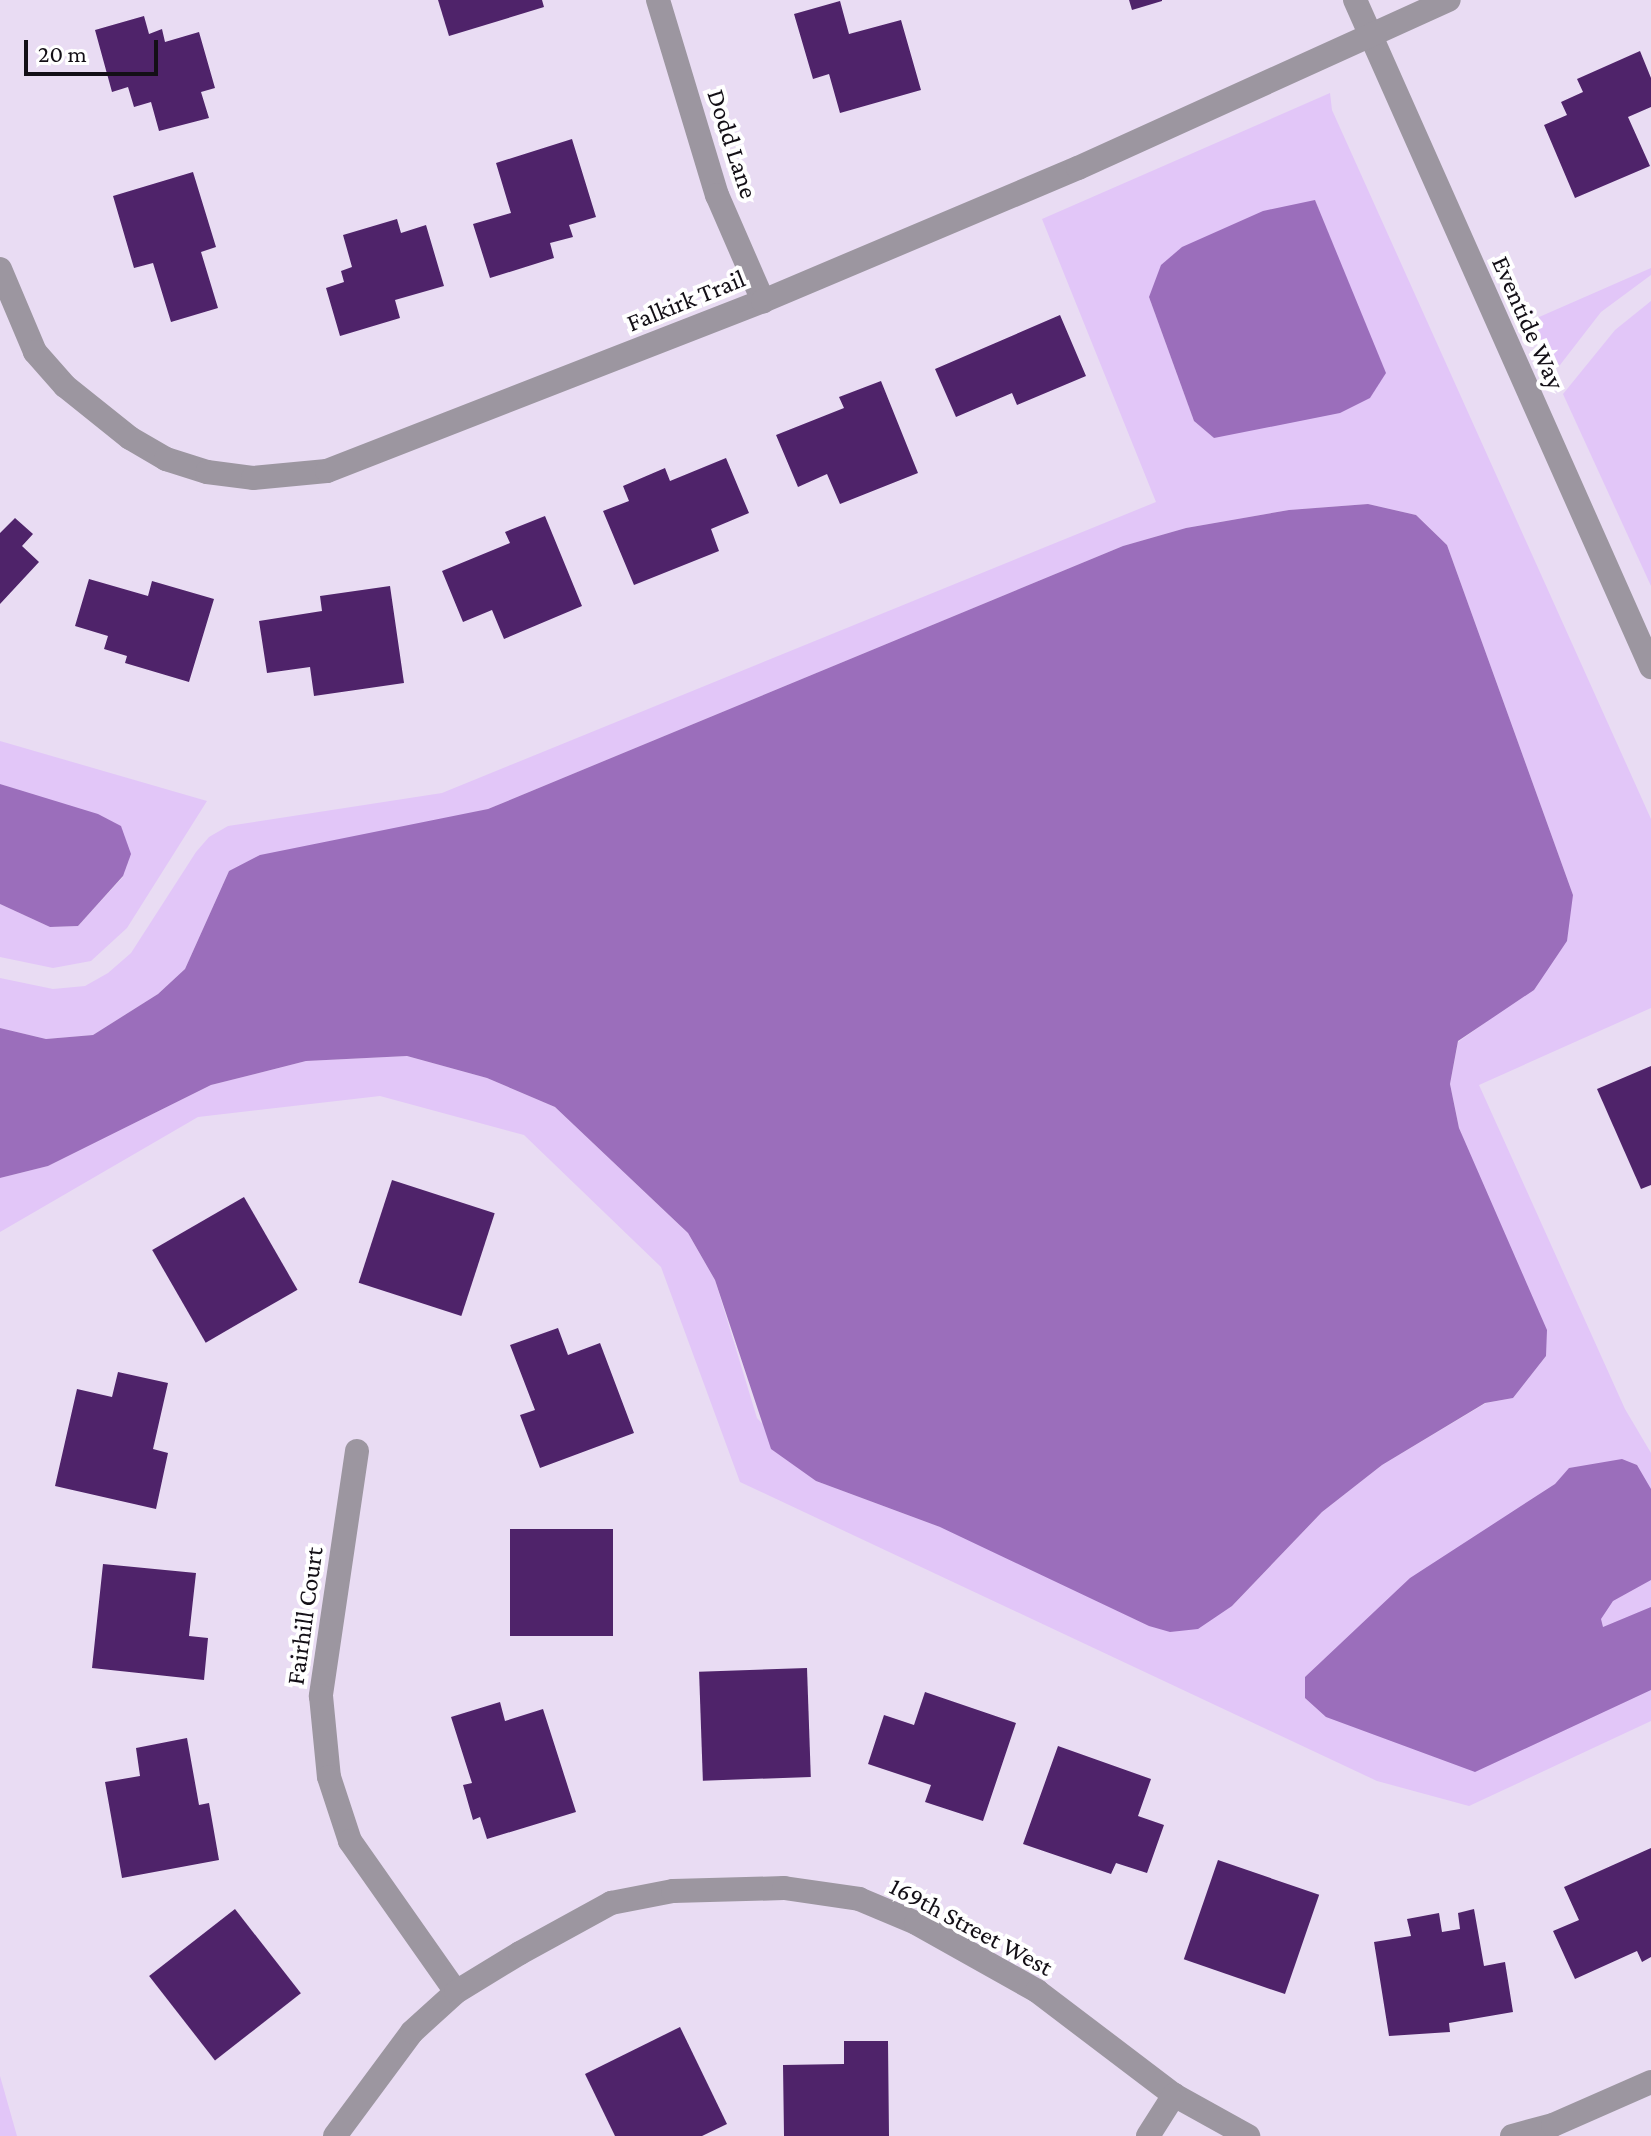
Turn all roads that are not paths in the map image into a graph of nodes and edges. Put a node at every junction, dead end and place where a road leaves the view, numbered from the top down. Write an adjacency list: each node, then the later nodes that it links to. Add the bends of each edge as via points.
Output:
1 (658, 0): 6 (street, Dodd Lane, via 717,195)
2 (1355, 0): 4 (street, Eventide Way)
3 (1449, 0): 4 (street, Falkirk Trail)
4 (1370, 36): 6 (street, Falkirk Trail); 7 (street, Eventide Way)
5 (0, 269): 6 (street, Falkirk Trail, via 35,352 65,386 130,438 166,459 253,478 327,471)
6 (763, 301)
7 (1651, 667)
8 (357, 1451): 9 (street, Fairhill Court, via 321,1696 329,1777 350,1841)
9 (456, 1992): 11 (street, 169th Street West, via 611,1903 673,1891 784,1888 859,1899 916,1923 1037,1991); 12 (street, 169th Street West, via 412,2032)
10 (1651, 2082): 15 (street, via 1553,2125)
11 (1174, 2095): 13 (street); 14 (street, 169th Street West)
12 (335, 2136)
13 (1148, 2136)
14 (1248, 2136)
15 (1512, 2136)

